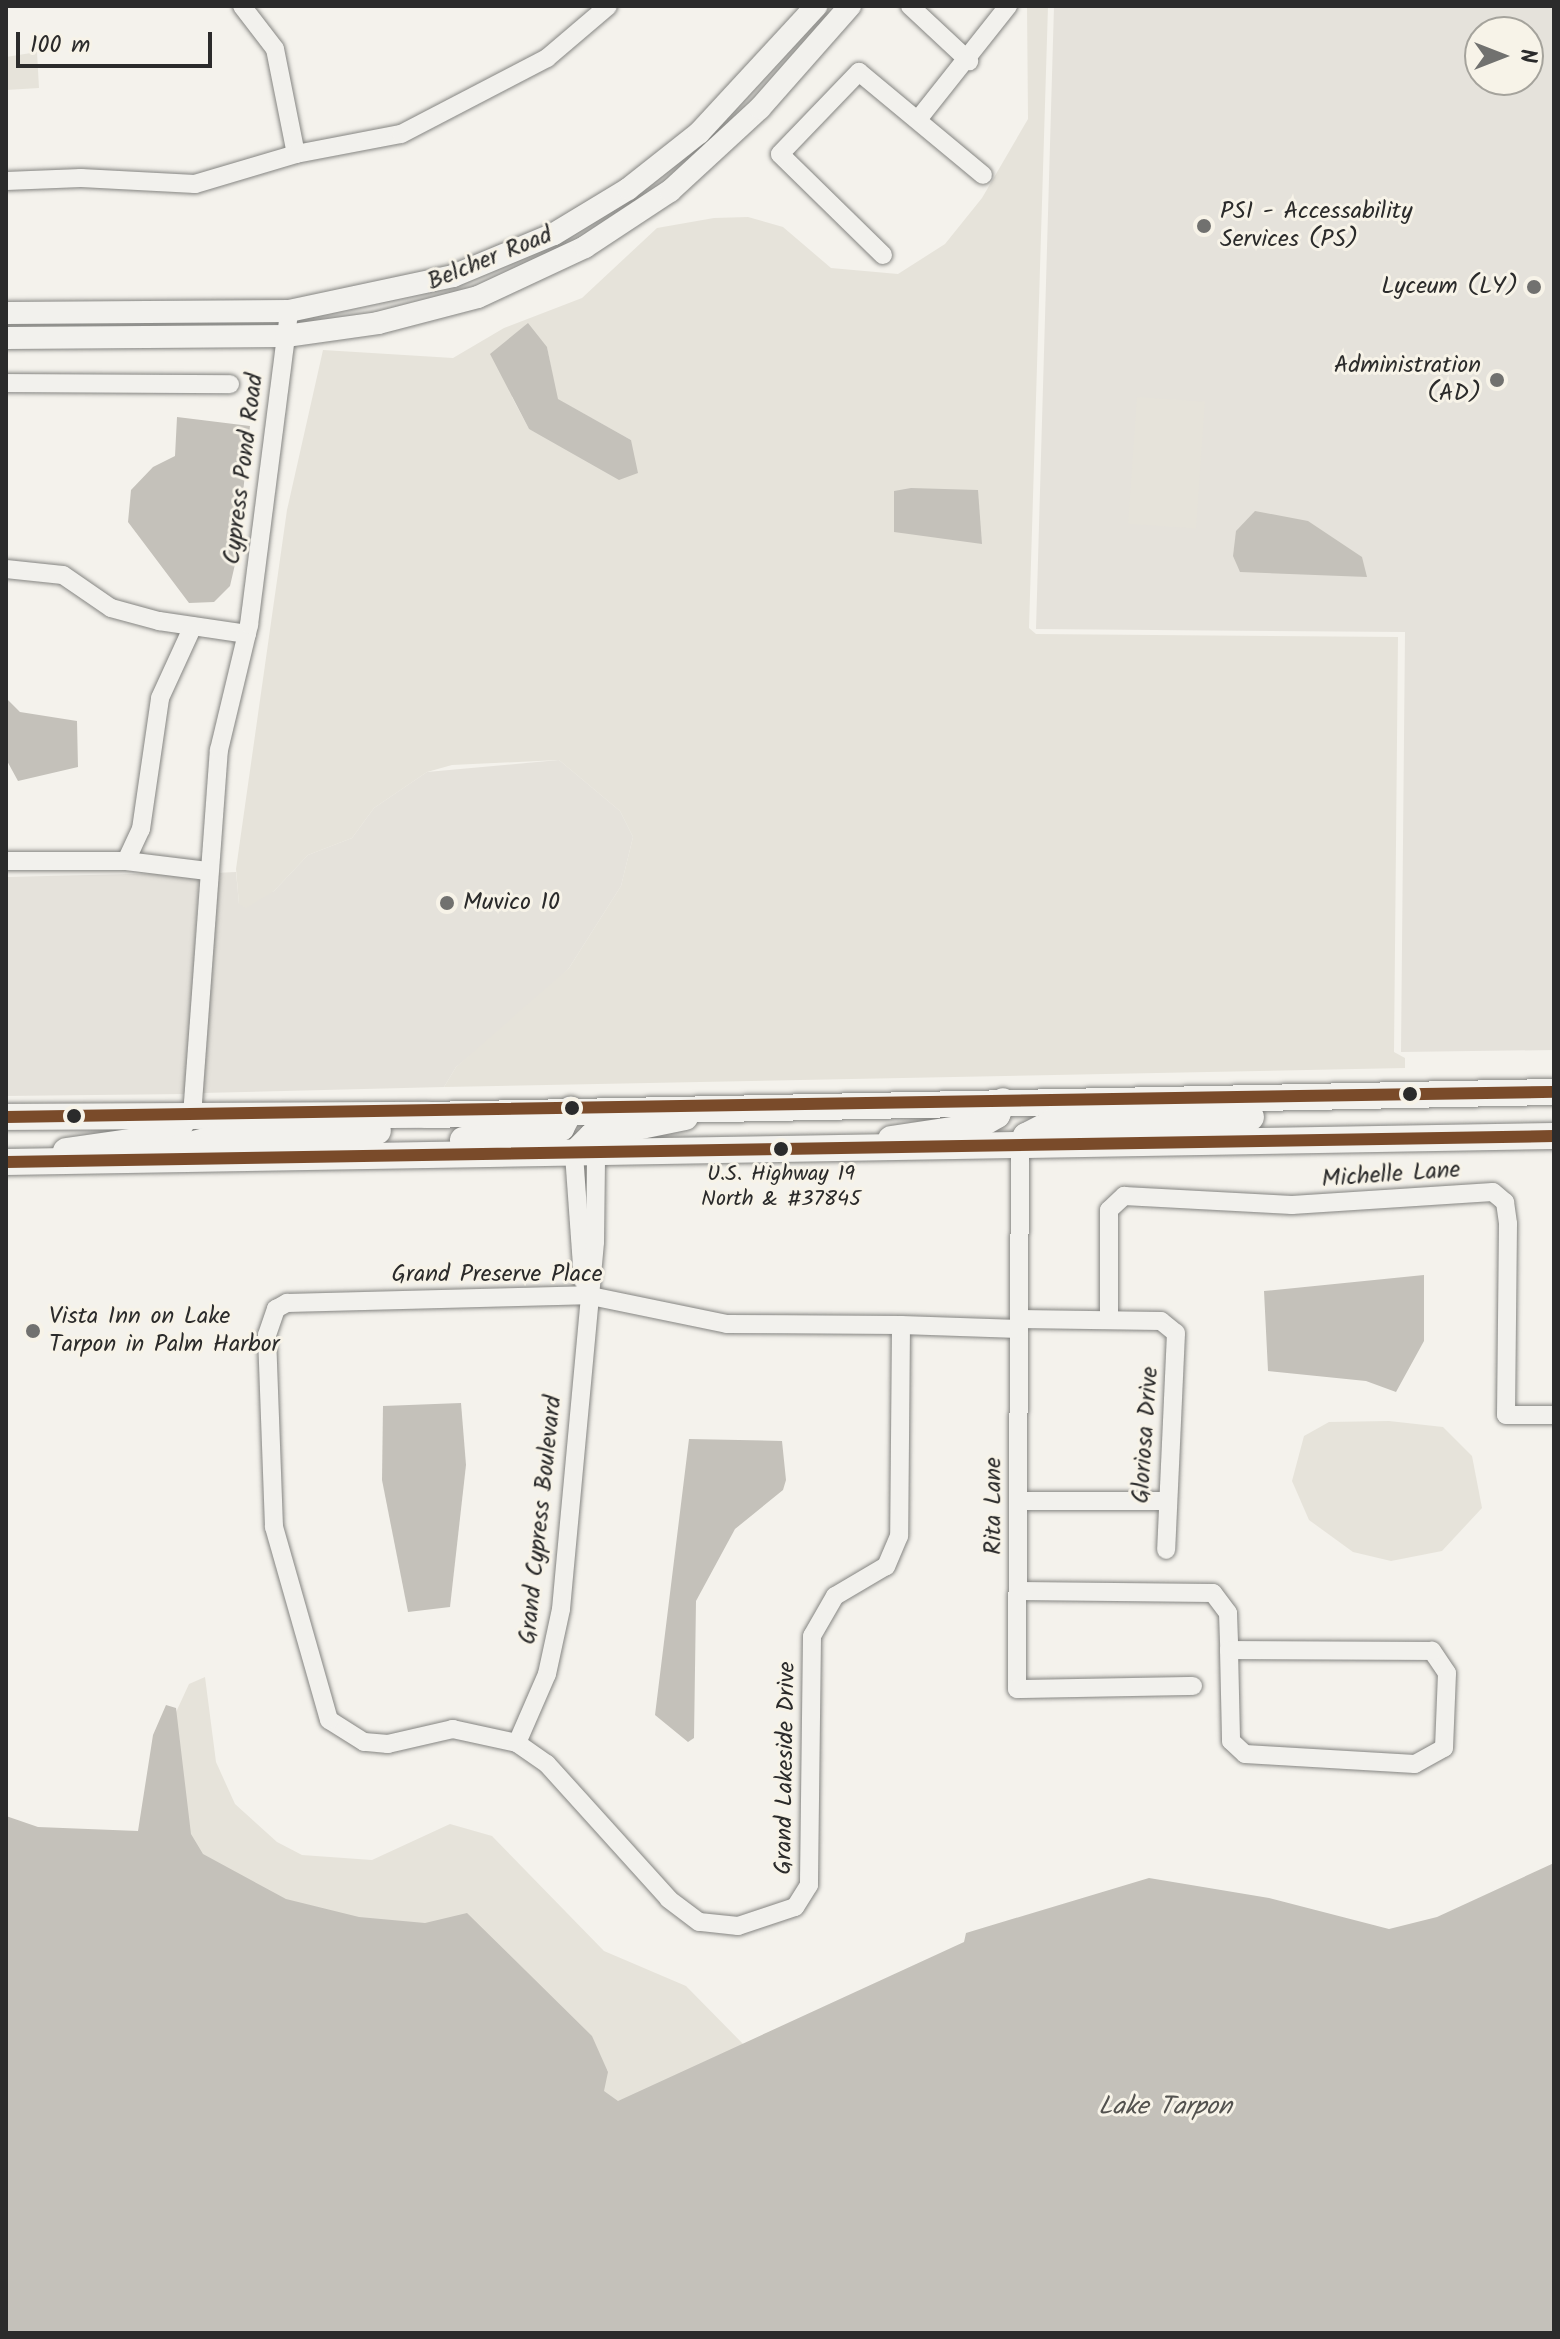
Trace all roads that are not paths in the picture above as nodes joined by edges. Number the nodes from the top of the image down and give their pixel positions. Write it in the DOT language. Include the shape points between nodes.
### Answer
graph roads {
  1 [pos="608,6"];
  2 [pos="816,6"];
  3 [pos="850,6"];
  4 [pos="910,6"];
  5 [pos="1008,6"];
  6 [pos="250,8"];
  7 [pos="969,61"];
  8 [pos="920,117"];
  9 [pos="296,154"];
  10 [pos="983,175"];
  11 [pos="6,181"];
  12 [pos="883,255"];
  13 [pos="289,311"];
  14 [pos="6,313"];
  15 [pos="286,336"];
  16 [pos="6,338"];
  17 [pos="6,383"];
  18 [pos="230,384"];
  19 [pos="6,569"];
  20 [pos="193,626"];
  21 [pos="247,634"];
  22 [pos="6,861"];
  23 [pos="126,861"];
  24 [pos="207,871"];
  25 [pos="1554,1092"];
  26 [pos="1331,1098"];
  27 [pos="1003,1101"];
  28 [pos="723,1106"];
  29 [pos="571,1109"];
  30 [pos="426,1115"];
  31 [pos="192,1116"];
  32 [pos="6,1117"];
  33 [pos="1554,1136"];
  34 [pos="1020,1147"];
  35 [pos="845,1150"];
  36 [pos="585,1154"];
  37 [pos="392,1158"];
  38 [pos="140,1160"];
  39 [pos="13,1162"];
  40 [pos="586,1295"];
  41 [pos="1109,1320"];
  42 [pos="269,1322"];
  43 [pos="1019,1324"];
  44 [pos="901,1325"];
  45 [pos="1170,1325"];
  46 [pos="1554,1415"];
  47 [pos="1018,1501"];
  48 [pos="1164,1501"];
  49 [pos="1166,1550"];
  50 [pos="1018,1591"];
  51 [pos="1229,1650"];
  52 [pos="1193,1686"];
  53 [pos="517,1743"];
  1 -- 9 [label="street" via="547,58 467,105 401,134"];
  2 -- 13 [label="main road, Belcher Road" via="699,133 628,189 554,234 453,276"];
  3 -- 15 [label="main road, Belcher Road" via="714,154 598,239 478,297 378,323"];
  4 -- 7 [label="street"];
  5 -- 7 [label="street"];
  6 -- 9 [label="street" via="275,49"];
  7 -- 8 [label="street"];
  8 -- 10 [label="street"];
  8 -- 12 [label="street" via="859,72 780,154"];
  9 -- 11 [label="street" via="195,184 81,178"];
  13 -- 14 [label="main road, Belcher Road"];
  13 -- 15 [label="street, Cypress Pond Road"];
  15 -- 16 [label="main road, Belcher Road"];
  15 -- 21 [label="street, Cypress Pond Road"];
  17 -- 18 [label="street"];
  19 -- 20 [label="street" via="63,575 111,608"];
  20 -- 21 [label="street"];
  20 -- 23 [label="street" via="160,698 141,829"];
  21 -- 24 [label="street, Cypress Pond Road" via="219,750"];
  22 -- 23 [label="street"];
  23 -- 24 [label="street"];
  24 -- 31 [label="street, Cypress Pond Road"];
  25 -- 26 [label="highway"];
  26 -- 27 [label="highway"];
  26 -- 34 [label="highway" via="1292,1116 1053,1122 1026,1136"];
  27 -- 28 [label="highway"];
  27 -- 35 [label="highway" via="997,1115 978,1126 938,1128"];
  28 -- 29 [label="highway"];
  28 -- 36 [label="highway" via="608,1131"];
  29 -- 30 [label="highway"];
  29 -- 37 [label="highway" via="561,1128 550,1132 422,1142"];
  30 -- 31 [label="highway"];
  30 -- 38 [label="highway" via="382,1131 191,1142"];
  31 -- 32 [label="highway"];
  31 -- 39 [label="highway" via="150,1139 111,1140"];
  33 -- 34 [label="highway"];
  34 -- 35 [label="highway"];
  34 -- 43 [label="street, Rita Lane"];
  35 -- 36 [label="highway"];
  36 -- 37 [label="highway"];
  36 -- 40 [label="street, Grand Cypress Boulevard" via="577,1241"];
  37 -- 38 [label="highway"];
  38 -- 39 [label="highway"];
  40 -- 42 [label="street, Grand Preserve Place" via="300,1300 276,1309"];
  40 -- 44 [label="street, Grand Preserve Place" via="727,1324"];
  40 -- 53 [label="street, Grand Cypress Boulevard" via="561,1609 547,1674"];
  41 -- 43 [label="street, Grand Preserve Place"];
  41 -- 45 [label="street, Grand Preserve Place"];
  41 -- 46 [label="street, Michelle Lane" via="1113,1201 1124,1196 1292,1205 1410,1193 1493,1192 1505,1202 1508,1224 1506,1415"];
  42 -- 53 [label="street, Grand Lakeside Drive" via="274,1527 329,1720 364,1742 388,1744 453,1729"];
  43 -- 44 [label="street, Grand Preserve Place"];
  43 -- 47 [label="street, Rita Lane"];
  44 -- 53 [label="street, Grand Lakeside Drive" via="899,1536 886,1566 835,1596 812,1636 809,1885 795,1907 726,1927 684,1914 547,1764"];
  45 -- 48 [label="street, Gloriosa Drive" via="1176,1333 1176,1403"];
  47 -- 48 [label="street"];
  47 -- 50 [label="street, Rita Lane"];
  48 -- 49 [label="street, Gloriosa Drive"];
  50 -- 51 [label="street" via="1213,1593 1228,1613"];
  50 -- 52 [label="street, Rita Lane" via="1017,1689"];
  51 -- 51 [label="street" via="1231,1741 1245,1754 1415,1764 1444,1748 1447,1673 1432,1651"];
}
